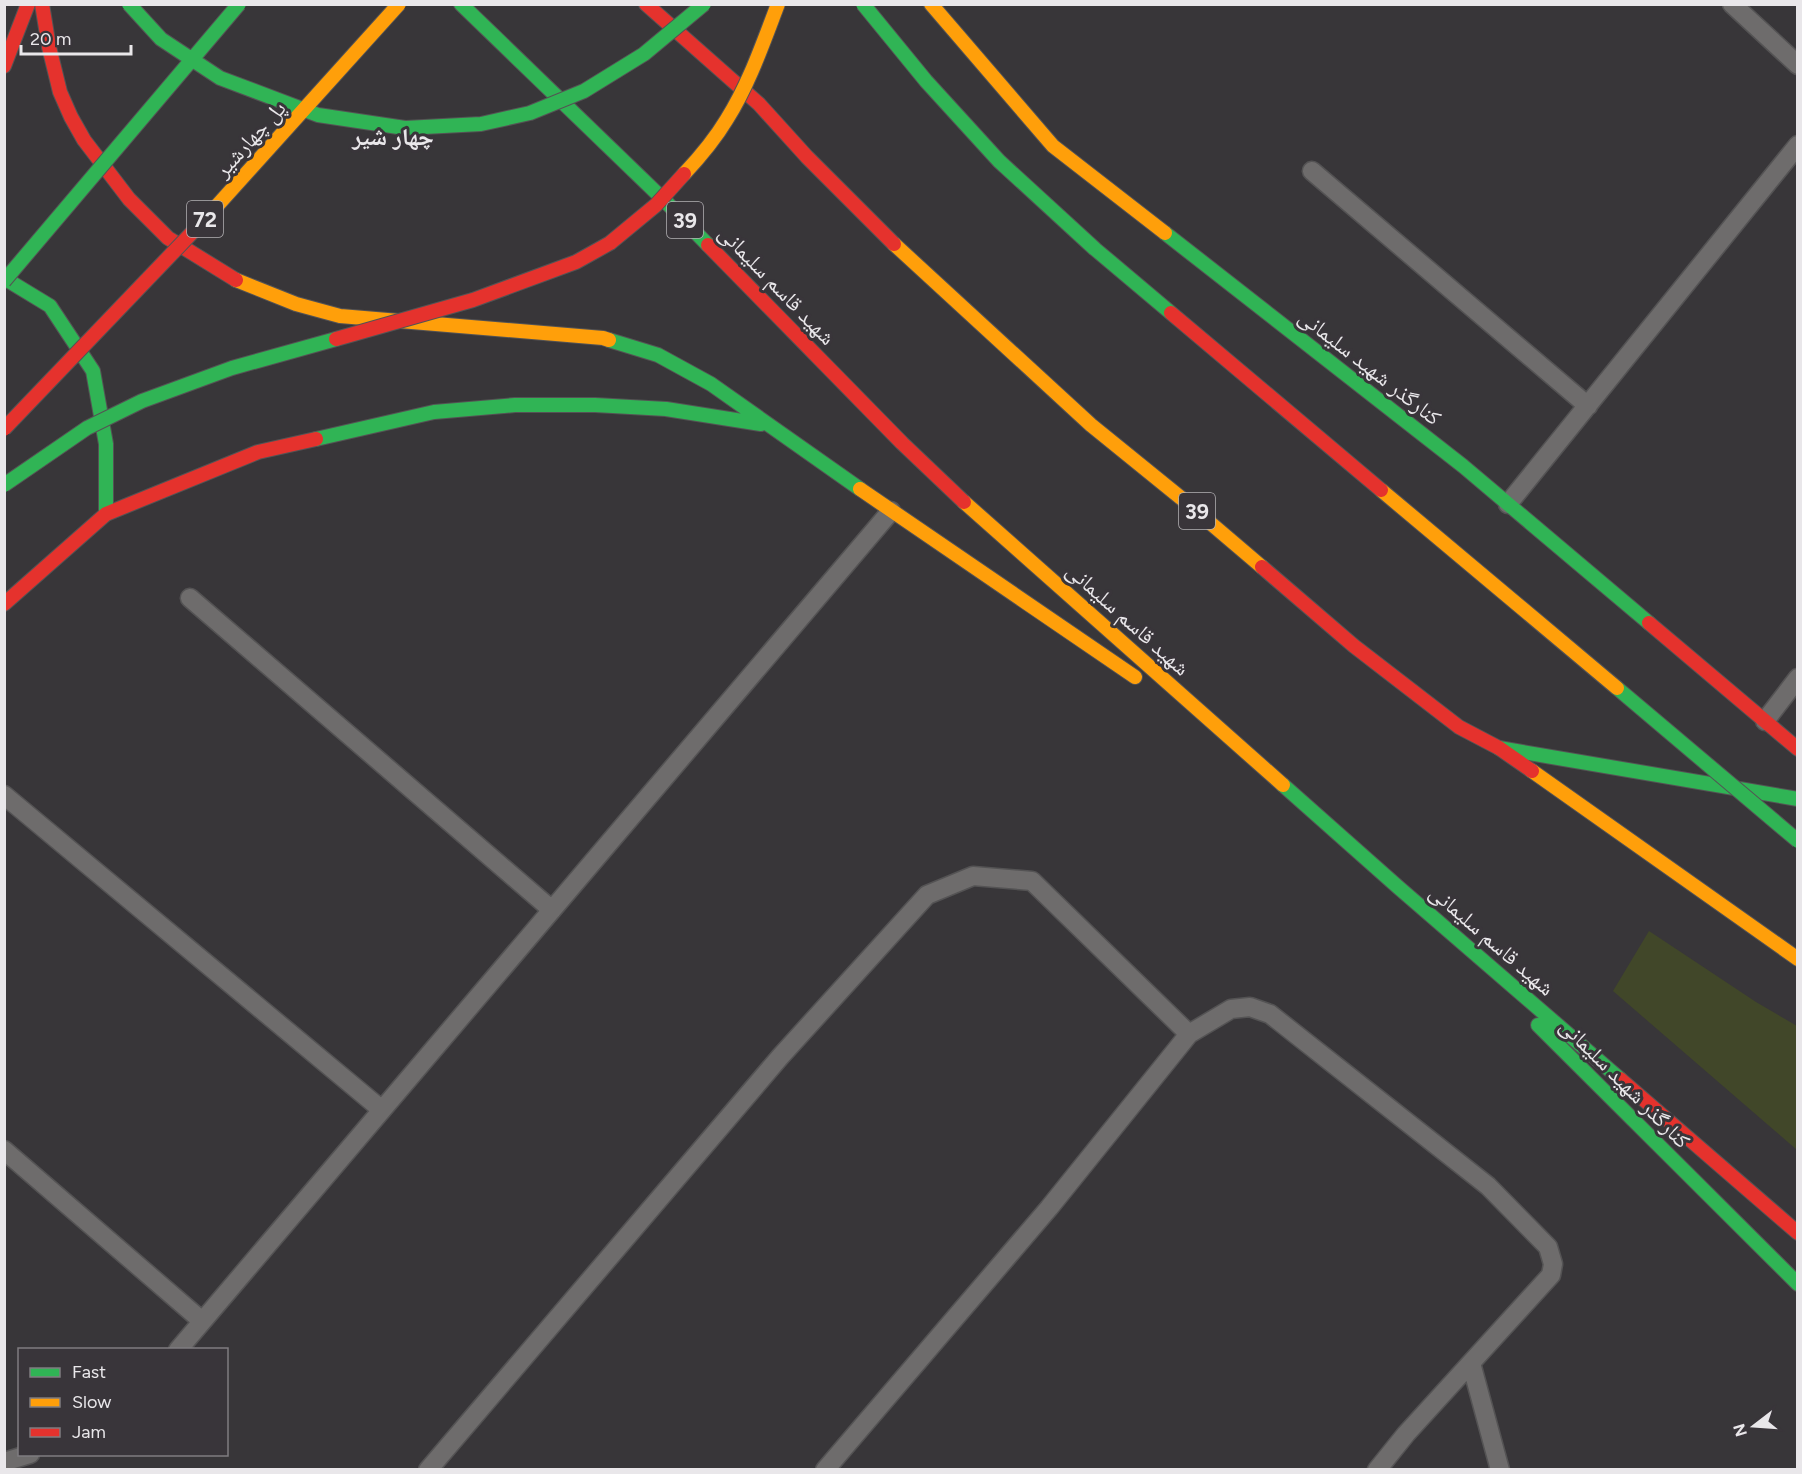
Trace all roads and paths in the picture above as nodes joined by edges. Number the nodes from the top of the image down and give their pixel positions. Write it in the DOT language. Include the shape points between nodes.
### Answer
graph roads {
  1 [pos="28,4"];
  2 [pos="42,4"];
  3 [pos="129,4"];
  4 [pos="239,4"];
  5 [pos="399,4"];
  6 [pos="461,4"];
  7 [pos="646,4"];
  8 [pos="704,4"];
  9 [pos="778,4"];
  10 [pos="863,4"];
  11 [pos="931,4"];
  12 [pos="1732,4"];
  13 [pos="1797,65"];
  14 [pos="4,66"];
  15 [pos="1797,145"];
  16 [pos="1312,171"];
  17 [pos="4,279"];
  18 [pos="1588,406"];
  19 [pos="769,425"];
  20 [pos="4,429"];
  21 [pos="4,485"];
  22 [pos="1508,504"];
  23 [pos="891,511"];
  24 [pos="106,514"];
  25 [pos="190,598"];
  26 [pos="4,604"];
  27 [pos="1797,678"];
  28 [pos="1143,682"];
  29 [pos="1162,695"];
  30 [pos="1765,721"];
  31 [pos="1499,748"];
  32 [pos="1797,749"];
  33 [pos="1249,755"];
  34 [pos="4,795"];
  35 [pos="1797,799"];
  36 [pos="1797,841"];
  37 [pos="1398,887"];
  38 [pos="552,910"];
  39 [pos="1797,959"];
  40 [pos="1189,1034"];
  41 [pos="382,1110"];
  42 [pos="4,1150"];
  43 [pos="1797,1233"];
  44 [pos="1797,1284"];
  45 [pos="202,1321"];
  46 [pos="180,1348"];
  47 [pos="1471,1363"];
  48 [pos="26,1456"];
  49 [pos="4,1462"];
  50 [pos="428,1470"];
  51 [pos="825,1470"];
  52 [pos="1377,1470"];
  53 [pos="1500,1470"];
  1 -- 14 [label="main road"];
  2 -- 19 [label="main road" via="60,92 84,140 129,199 168,238 234,279 296,304 340,316 603,338 658,355 711,384"];
  3 -- 8 [label="main road, bridge" via="160,39 220,78 318,115 405,128 481,124 541,109 584,91 644,54"];
  4 -- 17 [label="main road, bridge"];
  5 -- 20 [label="main road, پل چهارشیر / 72, bridge" via="222,201"];
  6 -- 33 [label="main road, شهید قاسم سلیمانی / 39" via="668,203 942,482"];
  7 -- 31 [label="main road, 39" via="759,104 911,261 1091,425 1354,646 1458,727"];
  9 -- 21 [label="main road, bridge" via="728,118 701,156 656,205 610,243 576,262 472,300 232,368 142,401 87,428"];
  10 -- 36 [label="main road, bridge" via="999,161 1095,249"];
  11 -- 22 [label="main road, کنارگذر شهید سلیمانی" via="1053,146"];
  12 -- 13 [label="lane"];
  15 -- 18 [label="lane"];
  16 -- 18 [label="lane"];
  17 -- 24 [label="main road" via="50,306 93,371 106,444"];
  18 -- 22 [label="lane"];
  19 -- 23 [label="main road"];
  19 -- 24 [label="main road" via="666,409 595,405 515,405 434,412 258,452"];
  22 -- 30 [label="main road, کنارگذر شهید سلیمانی"];
  23 -- 28 [label="main road"];
  23 -- 38 [label="lane"];
  24 -- 26 [label="main road"];
  25 -- 38 [label="lane"];
  27 -- 30 [label="lane"];
  29 -- 33 [label="main road"];
  30 -- 32 [label="main road, کنارگذر شهید سلیمانی"];
  31 -- 35 [label="main road"];
  31 -- 39 [label="main road, 39"];
  33 -- 37 [label="main road, شهید قاسم سلیمانی / 39"];
  34 -- 41 [label="lane"];
  37 -- 43 [label="main road, شهید قاسم سلیمانی / 39"];
  37 -- 44 [label="main road, کنارگذر شهید سلیمانی"];
  38 -- 41 [label="lane"];
  40 -- 47 [label="lane" via="1231,1009 1251,1007 1270,1014 1488,1186 1548,1247 1553,1264 1551,1275"];
  40 -- 50 [label="lane" via="1032,881 973,876 927,895 780,1057"];
  40 -- 51 [label="lane" via="1049,1208"];
  41 -- 45 [label="lane"];
  42 -- 45 [label="lane"];
  45 -- 46 [label="lane"];
  47 -- 52 [label="lane"];
  47 -- 53 [label="lane"];
  48 -- 49 [label="lane"];
}
